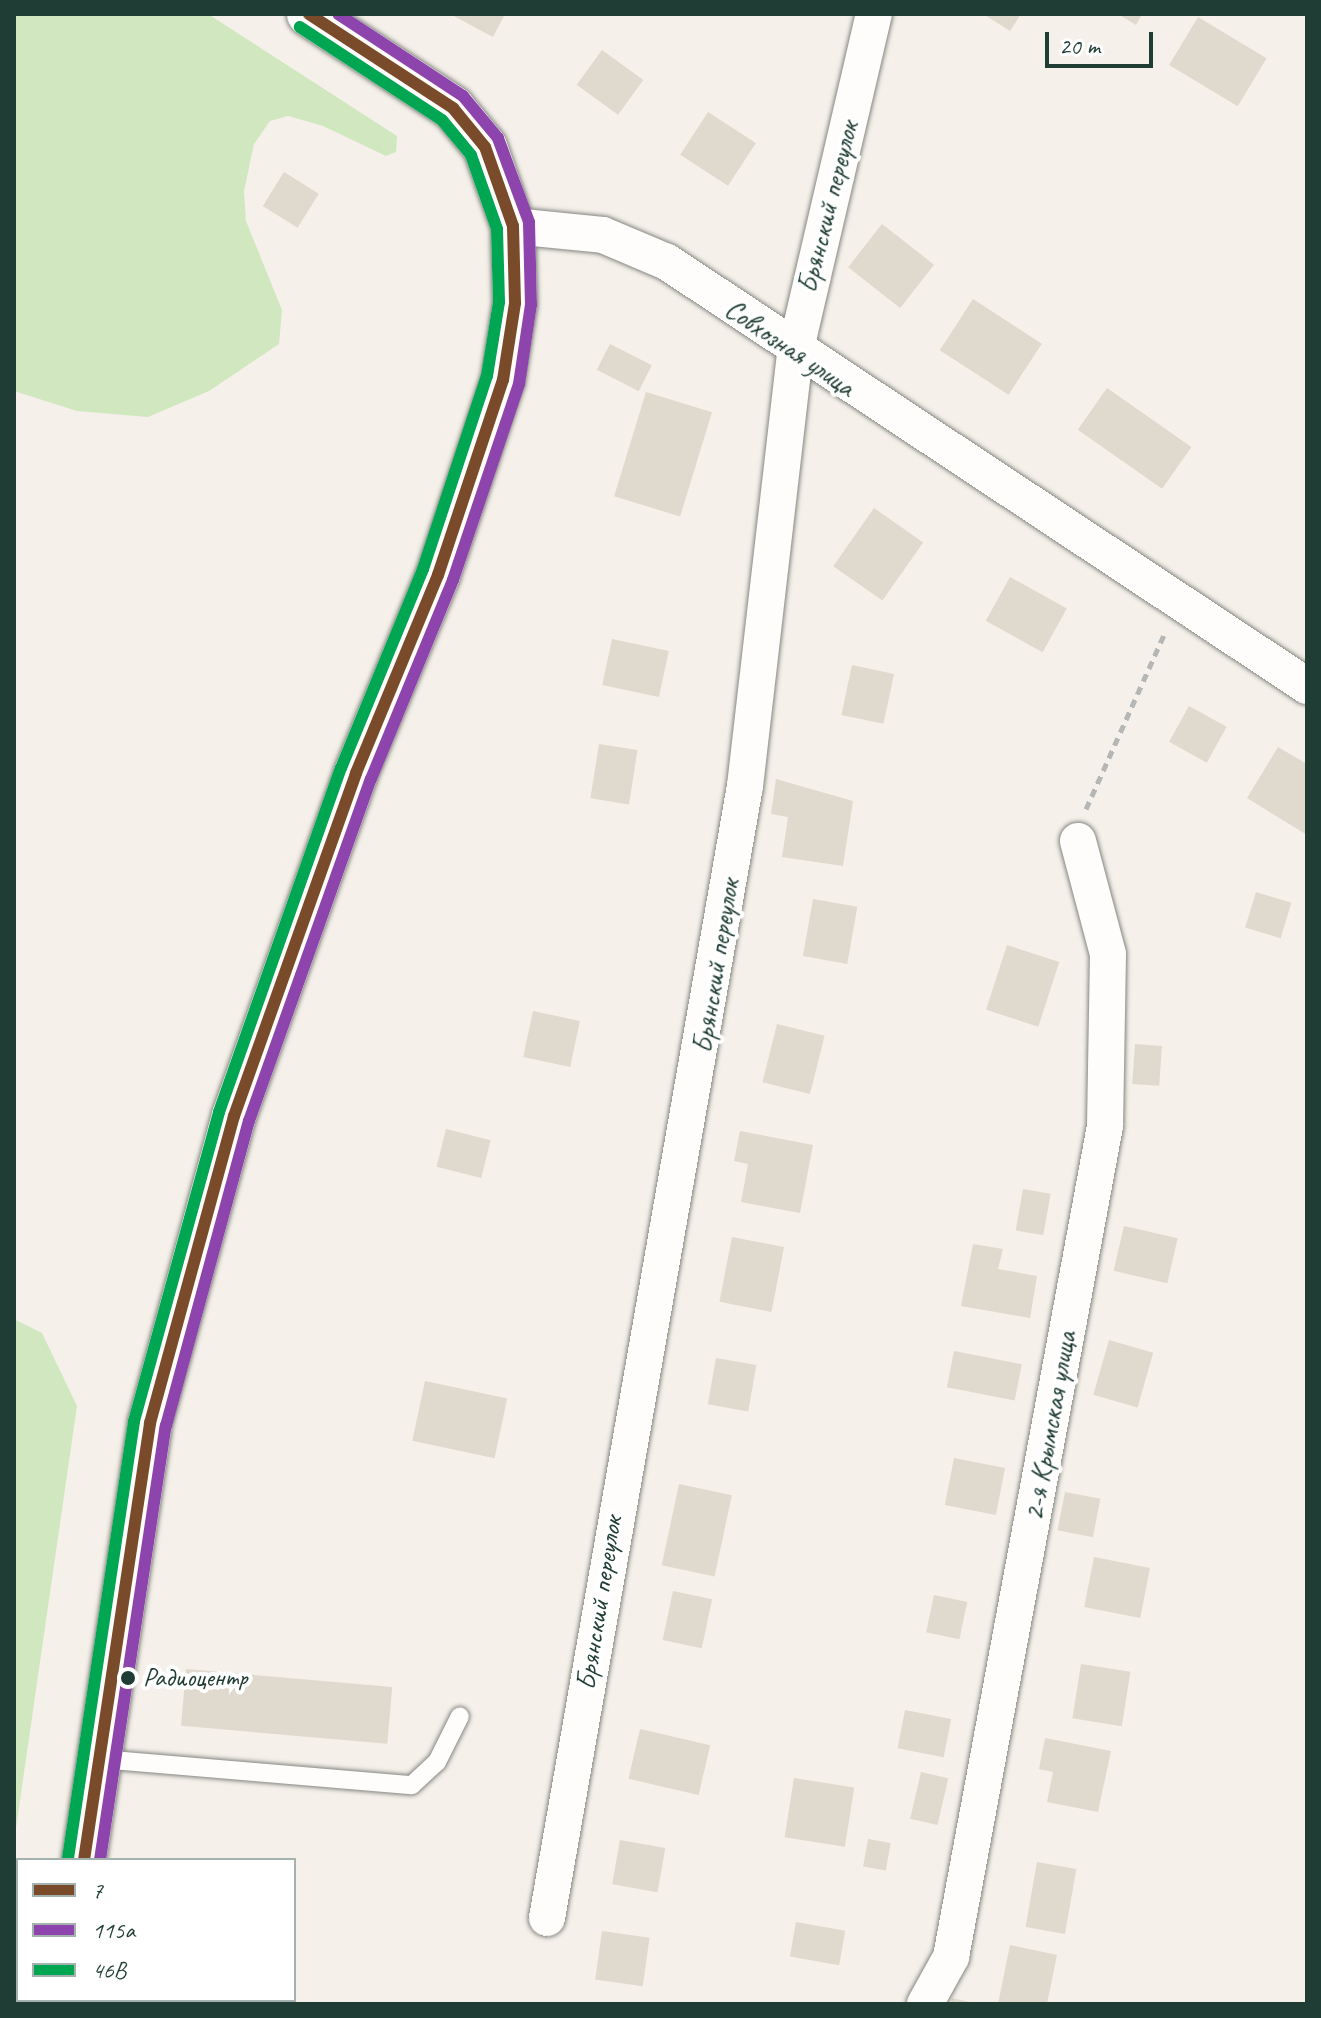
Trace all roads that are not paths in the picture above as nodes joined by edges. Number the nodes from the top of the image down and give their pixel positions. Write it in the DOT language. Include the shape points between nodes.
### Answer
graph roads {
  1 [pos="309,14"];
  2 [pos="874,14"];
  3 [pos="513,226"];
  4 [pos="795,353"];
  5 [pos="1307,686"];
  6 [pos="1078,841"];
  7 [pos="460,1716"];
  8 [pos="97,1758"];
  9 [pos="84,1858"];
  10 [pos="547,1918"];
  11 [pos="925,2004"];
  1 -- 3 [label="main road" via="453,108 485,147"];
  2 -- 4 [label="street, Брянский переулок"];
  3 -- 4 [label="street, Совхозная улица" via="603,235 667,262"];
  3 -- 8 [label="main road" via="515,303 503,380 438,575 329,847 213,1193 150,1423"];
  4 -- 5 [label="street, Совхозная улица"];
  4 -- 10 [label="street, Брянский переулок" via="743,801"];
  6 -- 11 [label="street, 2-я Крымская улица" via="1108,954 1105,1126 951,1957"];
  7 -- 8 [label="lane" via="437,1762 412,1785"];
  8 -- 9 [label="main road"];
}
